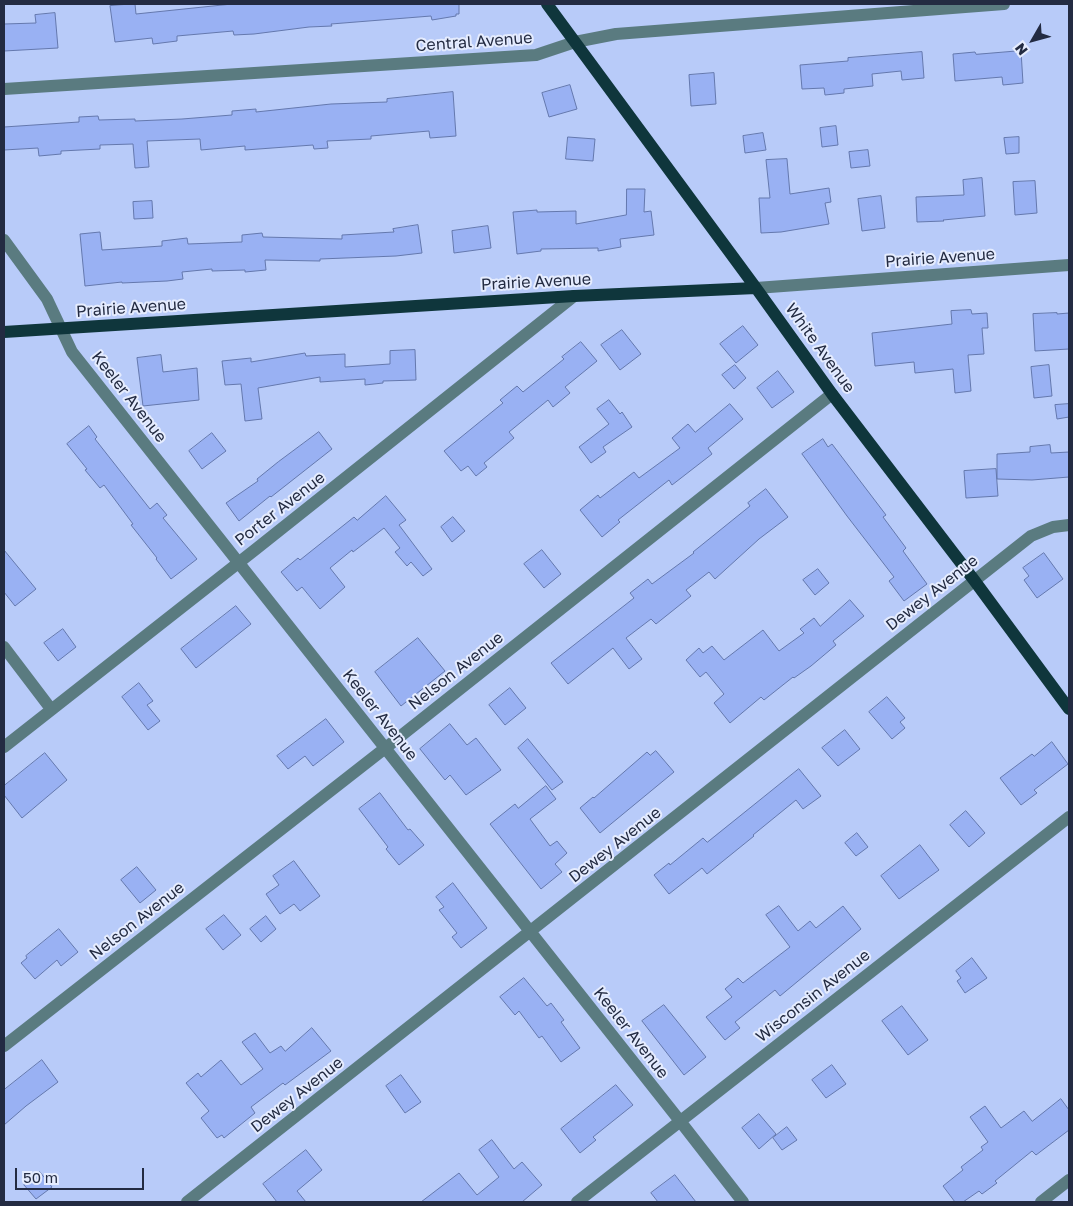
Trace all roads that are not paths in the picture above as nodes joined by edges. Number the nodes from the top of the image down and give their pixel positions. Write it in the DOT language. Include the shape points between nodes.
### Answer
graph roads {
  1 [pos="547,4"];
  2 [pos="1004,4"];
  3 [pos="575,42"];
  4 [pos="4,90"];
  5 [pos="4,240"];
  6 [pos="1069,265"];
  7 [pos="756,288"];
  8 [pos="574,296"];
  9 [pos="60,329"];
  10 [pos="4,332"];
  11 [pos="832,394"];
  12 [pos="1069,525"];
  13 [pos="239,562"];
  14 [pos="974,580"];
  15 [pos="4,647"];
  16 [pos="51,709"];
  17 [pos="1069,710"];
  18 [pos="4,746"];
  19 [pos="386,748"];
  20 [pos="1069,817"];
  21 [pos="531,932"];
  22 [pos="4,1046"];
  23 [pos="680,1121"];
  24 [pos="1069,1180"];
  25 [pos="187,1202"];
  26 [pos="577,1202"];
  27 [pos="743,1202"];
  28 [pos="1040,1202"];
  1 -- 3 [label="main road, White Avenue"];
  2 -- 3 [label="street, Central Avenue" via="616,34"];
  3 -- 4 [label="street, Central Avenue" via="536,55"];
  3 -- 7 [label="main road, White Avenue"];
  5 -- 9 [label="street, Keeler Avenue" via="47,299"];
  6 -- 7 [label="street, Prairie Avenue"];
  7 -- 8 [label="main road, Prairie Avenue"];
  7 -- 11 [label="main road, White Avenue"];
  8 -- 9 [label="main road, Prairie Avenue"];
  8 -- 13 [label="street, Porter Avenue"];
  9 -- 10 [label="main road, Prairie Avenue"];
  9 -- 13 [label="street, Keeler Avenue" via="72,352"];
  11 -- 14 [label="main road, White Avenue"];
  11 -- 19 [label="street, Nelson Avenue"];
  12 -- 14 [label="street, Dewey Avenue" via="1053,527 1031,536"];
  13 -- 16 [label="street, Porter Avenue"];
  13 -- 19 [label="street, Keeler Avenue"];
  14 -- 17 [label="main road, White Avenue"];
  14 -- 21 [label="street, Dewey Avenue"];
  15 -- 16 [label="street"];
  16 -- 18 [label="street, Porter Avenue"];
  19 -- 21 [label="street, Keeler Avenue"];
  19 -- 22 [label="street, Nelson Avenue"];
  20 -- 23 [label="street, Wisconsin Avenue"];
  21 -- 23 [label="street, Keeler Avenue"];
  21 -- 25 [label="street, Dewey Avenue"];
  23 -- 26 [label="street, Wisconsin Avenue"];
  23 -- 27 [label="street, Keeler Avenue"];
  24 -- 28 [label="street"];
}
